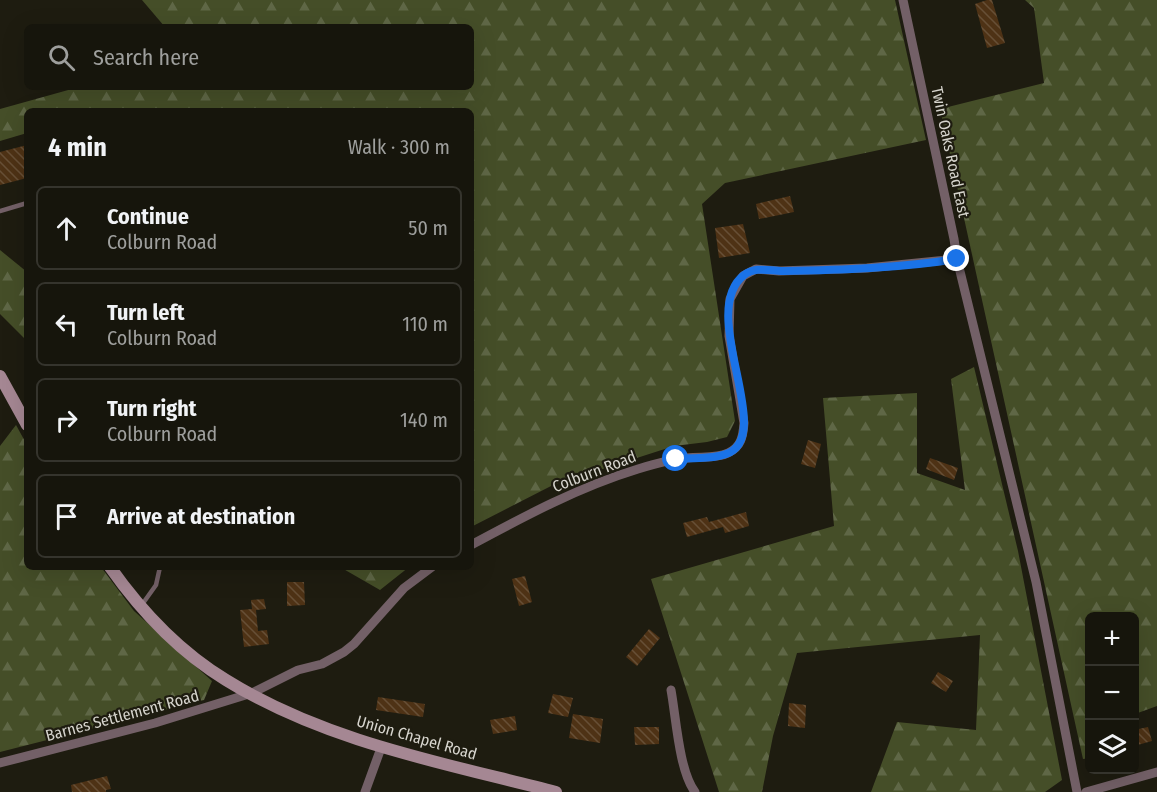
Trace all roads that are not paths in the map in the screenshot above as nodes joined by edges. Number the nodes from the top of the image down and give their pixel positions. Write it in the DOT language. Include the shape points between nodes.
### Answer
graph roads {
  1 [pos="903,0"];
  2 [pos="24,204"];
  3 [pos="0,211"];
  4 [pos="957,259"];
  5 [pos="0,376"];
  6 [pos="24,420"];
  7 [pos="474,543"];
  8 [pos="112,570"];
  9 [pos="159,570"];
  10 [pos="428,570"];
  11 [pos="141,606"];
  12 [pos="671,690"];
  13 [pos="252,693"];
  14 [pos="381,748"];
  15 [pos="0,763"];
  16 [pos="1157,772"];
  17 [pos="365,792"];
  18 [pos="556,792"];
  19 [pos="695,792"];
  20 [pos="1077,792"];
  21 [pos="1086,792"];
  1 -- 4 [label="street, Twin Oaks Road East"];
  2 -- 3 [label="lane"];
  4 -- 7 [label="street, Colburn Road" via="867,268 756,269 743,276 730,299 729,336 744,417 743,436 737,448 726,454 676,459 603,481 534,511"];
  4 -- 20 [label="street, Twin Oaks Road East" via="1036,582"];
  5 -- 6 [label="street"];
  8 -- 11 [label="street, Union Chapel Road"];
  9 -- 11 [label="lane" via="156,585"];
  10 -- 13 [label="street" via="404,588 344,652"];
  11 -- 13 [label="street, Union Chapel Road" via="186,651"];
  12 -- 19 [label="street" via="686,776"];
  13 -- 14 [label="street, Union Chapel Road" via="310,722"];
  13 -- 15 [label="street, Barnes Settlement Road"];
  14 -- 17 [label="street"];
  14 -- 18 [label="street, Union Chapel Road"];
  16 -- 21 [label="street"];
}
